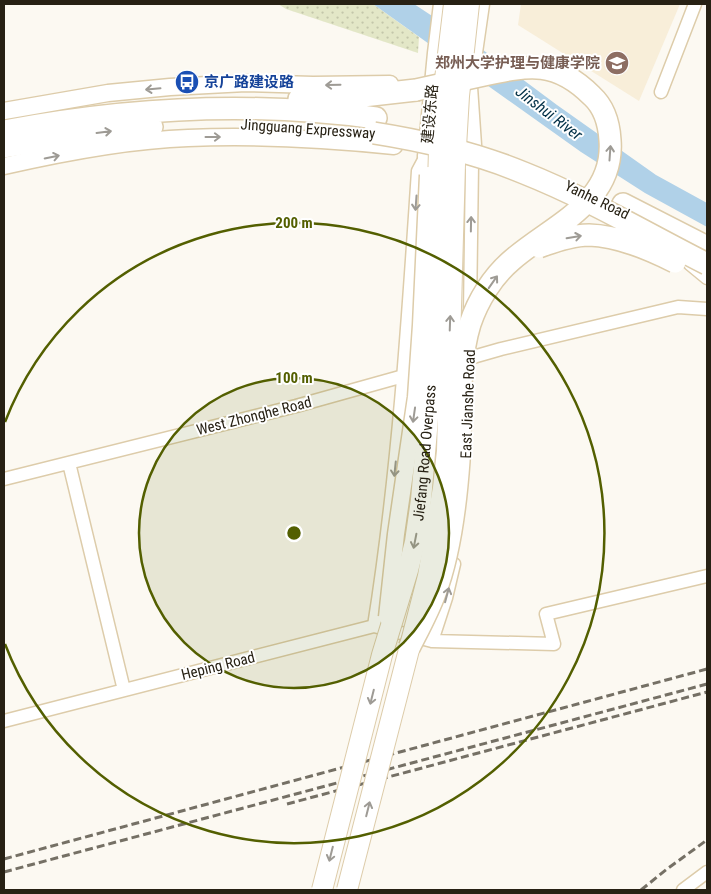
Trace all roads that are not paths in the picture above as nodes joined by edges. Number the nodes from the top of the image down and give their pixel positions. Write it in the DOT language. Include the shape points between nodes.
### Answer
graph roads {
  1 [pos="469,4"];
  2 [pos="481,4"];
  3 [pos="695,4"];
  4 [pos="446,7"];
  5 [pos="433,84"];
  6 [pos="470,84"];
  7 [pos="661,92"];
  8 [pos="4,111"];
  9 [pos="51,123"];
  10 [pos="4,131"];
  11 [pos="474,145"];
  12 [pos="4,148"];
  13 [pos="427,153"];
  14 [pos="472,163"];
  15 [pos="4,166"];
  16 [pos="707,247"];
  17 [pos="512,260"];
  18 [pos="707,264"];
  19 [pos="707,278"];
  20 [pos="707,309"];
  21 [pos="469,358"];
  22 [pos="404,376"];
  23 [pos="69,463"];
  24 [pos="4,479"];
  25 [pos="707,576"];
  26 [pos="374,626"];
  27 [pos="432,641"];
  28 [pos="409,648"];
  29 [pos="382,655"];
  30 [pos="124,690"];
  31 [pos="4,721"];
  32 [pos="707,872"];
  33 [pos="322,890"];
  34 [pos="347,890"];
  35 [pos="683,890"];
  28 -- 1 [label="main road, Jiefang Road Overpass, one-way, bridge" via="435,540 447,451 455,164"];
  2 -- 6 [label="street"];
  3 -- 7 [label="street"];
  4 -- 5 [label="street, 建设东路"];
  4 -- 29 [label="main road, Jiefang Road Overpass, one-way, bridge" via="433,360 421,500 408,570"];
  5 -- 6 [label="street"];
  5 -- 8 [label="street, one-way" via="246,83 170,87 108,93"];
  5 -- 13 [label="street, 建设东路"];
  6 -- 11 [label="street"];
  9 -- 10 [label="highway, Jingguang Expressway"];
  9 -- 16 [label="highway, Jingguang Expressway, bridge" via="152,112 240,109 345,114 407,124 463,137 528,159"];
  17 -- 9 [label="highway, one-way, bridge" via="575,214 601,186 608,166 609,124 603,111 578,82 553,70 519,67 416,90 354,97 113,106 83,110"];
  11 -- 14 [label="street"];
  11 -- 19 [label="street, Yanhe Road" via="564,183 637,220"];
  12 -- 18 [label="highway, Jingguang Expressway, one-way, bridge" via="130,128 210,124 315,126 404,138 459,151 523,172"];
  13 -- 14 [label="street"];
  15 -- 13 [label="street, one-way" via="99,148 187,138 370,143"];
  13 -- 22 [label="street, one-way" via="418,171"];
  13 -- 29 [label="street, 建设东路, one-way, bridge" via="416,397"];
  21 -- 14 [label="street, East Jianshe Road, one-way"];
  17 -- 19 [label="highway, one-way, bridge" via="557,240 589,235 624,241"];
  28 -- 17 [label="highway, one-way, bridge" via="435,594 450,532 468,330 483,295"];
  20 -- 21 [label="street, West Zhonghe Road" via="678,307"];
  21 -- 22 [label="street, West Zhonghe Road"];
  27 -- 21 [label="street, East Jianshe Road, one-way" via="446,598 458,537 468,436"];
  22 -- 23 [label="street, West Zhonghe Road"];
  22 -- 26 [label="street, one-way" via="389,529"];
  23 -- 24 [label="street, West Zhonghe Road"];
  23 -- 30 [label="street"];
  25 -- 27 [label="street, Heping Road" via="546,614 554,644"];
  26 -- 27 [label="street, Heping Road"];
  26 -- 30 [label="street, Heping Road"];
  34 -- 28 [label="main road, Jiefang Road Overpass, one-way, bridge"];
  29 -- 33 [label="main road, Jiefang Road Overpass, one-way, bridge"];
  30 -- 31 [label="street, Heping Road"];
  32 -- 35 [label="street"];
}
